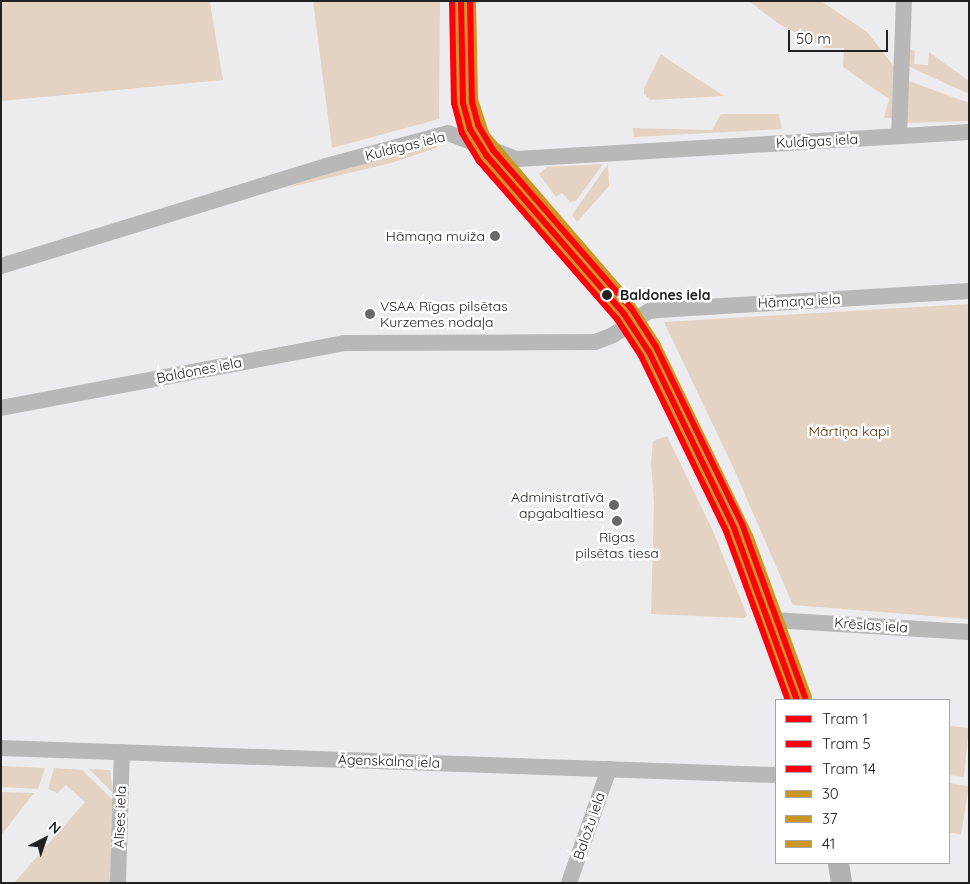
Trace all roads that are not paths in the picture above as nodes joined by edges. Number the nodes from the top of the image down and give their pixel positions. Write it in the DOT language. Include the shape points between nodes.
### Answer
graph roads {
  1 [pos="464,1"];
  2 [pos="904,1"];
  3 [pos="969,132"];
  4 [pos="900,136"];
  5 [pos="484,148"];
  6 [pos="1,266"];
  7 [pos="969,291"];
  8 [pos="633,322"];
  9 [pos="1,408"];
  10 [pos="773,620"];
  11 [pos="969,632"];
  12 [pos="800,699"];
  13 [pos="1,748"];
  14 [pos="122,752"];
  15 [pos="609,769"];
  16 [pos="775,775"];
  17 [pos="838,864"];
  18 [pos="118,883"];
  19 [pos="569,883"];
  20 [pos="841,883"];
  1 -- 5 [label="main road" via="468,116"];
  2 -- 4 [label="street"];
  3 -- 4 [label="street, Kuldīgas iela"];
  4 -- 5 [label="street, Kuldīgas iela" via="516,159"];
  5 -- 6 [label="street, Kuldīgas iela" via="456,134 441,134"];
  5 -- 8 [label="main road"];
  7 -- 8 [label="street, Hāmaņa iela" via="658,310 649,311"];
  8 -- 9 [label="street, Baldones iela" via="595,342 344,344"];
  8 -- 10 [label="main road" via="662,368 701,449 742,539"];
  10 -- 11 [label="street, Krēslas iela"];
  10 -- 12 [label="main road"];
  13 -- 14 [label="street, Āgenskalna iela"];
  14 -- 15 [label="street, Āgenskalna iela"];
  14 -- 18 [label="street, Alīses iela"];
  15 -- 16 [label="street, Āgenskalna iela"];
  15 -- 19 [label="street, Baložu iela"];
  17 -- 20 [label="main road"];
}
